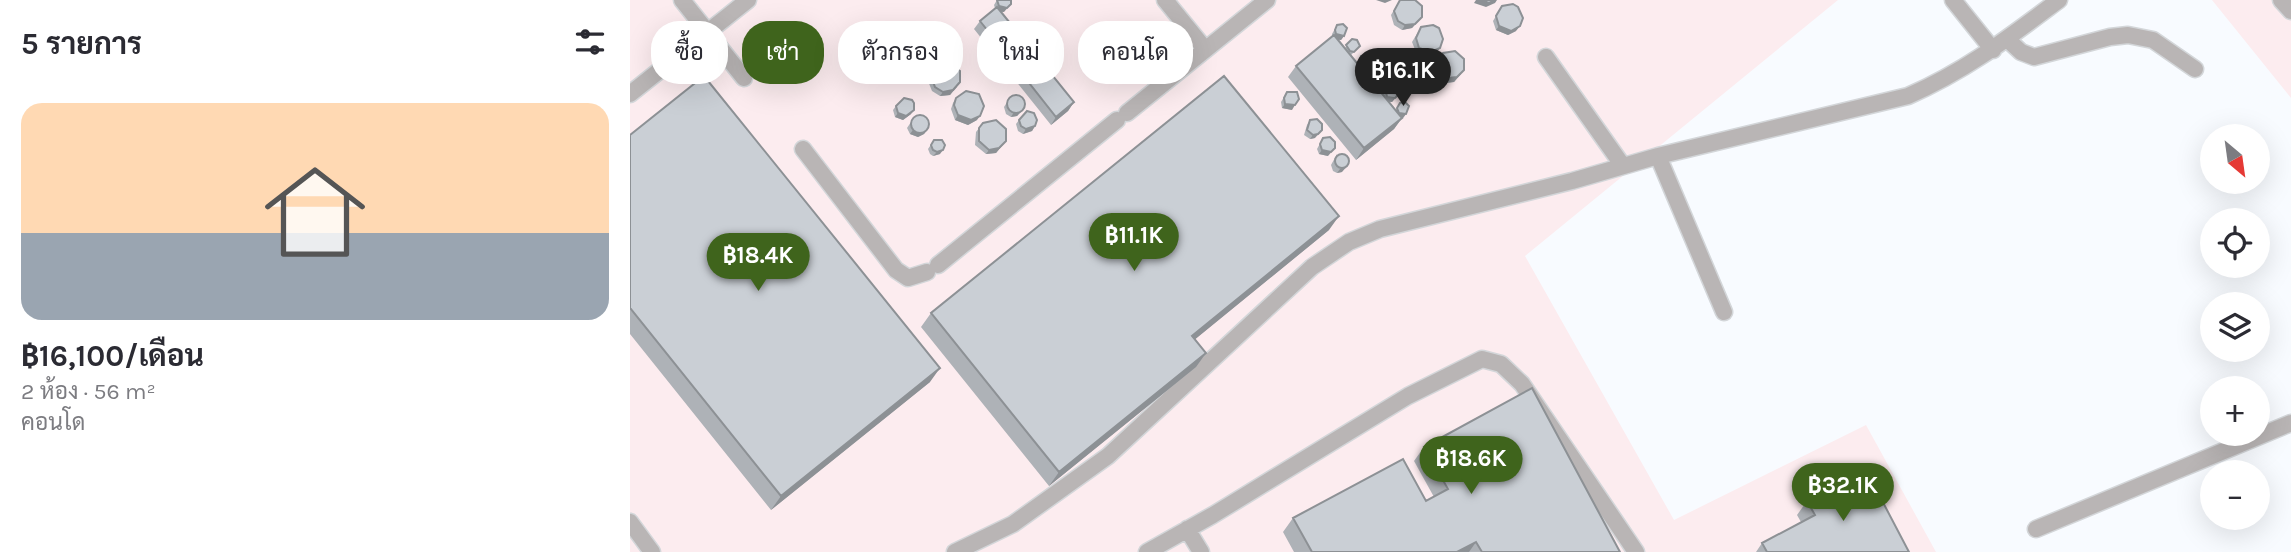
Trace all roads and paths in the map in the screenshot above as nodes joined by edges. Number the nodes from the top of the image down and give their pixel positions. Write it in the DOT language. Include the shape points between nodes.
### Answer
graph roads {
  1 [pos="682,0"];
  2 [pos="748,0"];
  3 [pos="1165,0"];
  4 [pos="1267,0"];
  5 [pos="1953,0"];
  6 [pos="2059,0"];
  7 [pos="2281,0"];
  8 [pos="2291,11"];
  9 [pos="699,21"];
  10 [pos="722,21"];
  11 [pos="2007,39"];
  12 [pos="1205,49"];
  13 [pos="1993,50"];
  14 [pos="728,58"];
  15 [pos="1546,58"];
  16 [pos="2195,69"];
  17 [pos="742,75"];
  18 [pos="651,77"];
  19 [pos="630,94"];
  20 [pos="803,149"];
  21 [pos="1658,156"];
  22 [pos="1623,166"];
  23 [pos="1724,312"];
  24 [pos="2291,423"];
  25 [pos="630,523"];
  26 [pos="1187,529"];
  27 [pos="2036,529"];
  28 [pos="652,552"];
  29 [pos="955,552"];
  30 [pos="1147,552"];
  31 [pos="1201,552"];
  32 [pos="1636,552"];
  1 -- 9 [label="lane"];
  2 -- 10 [label="lane"];
  3 -- 12 [label="lane"];
  4 -- 12 [label="lane"];
  5 -- 13 [label="lane"];
  6 -- 11 [label="lane"];
  7 -- 8 [label="lane"];
  11 -- 13 [label="lane"];
  11 -- 16 [label="lane" via="2034,57 2128,35 2153,40"];
  12 -- 20 [label="lane" via="932,269 908,278 896,270"];
  13 -- 21 [label="lane" via="1908,96"];
  14 -- 17 [label="lane"];
  15 -- 22 [label="lane"];
  18 -- 19 [label="lane"];
  21 -- 22 [label="lane"];
  21 -- 23 [label="lane"];
  22 -- 29 [label="lane" via="1380,229 1349,242 1312,267 1108,456 1013,524"];
  24 -- 27 [label="lane"];
  25 -- 28 [label="lane"];
  26 -- 30 [label="lane"];
  26 -- 31 [label="lane"];
  26 -- 32 [label="lane" via="1408,396 1482,359 1501,364 1522,384"];
}
